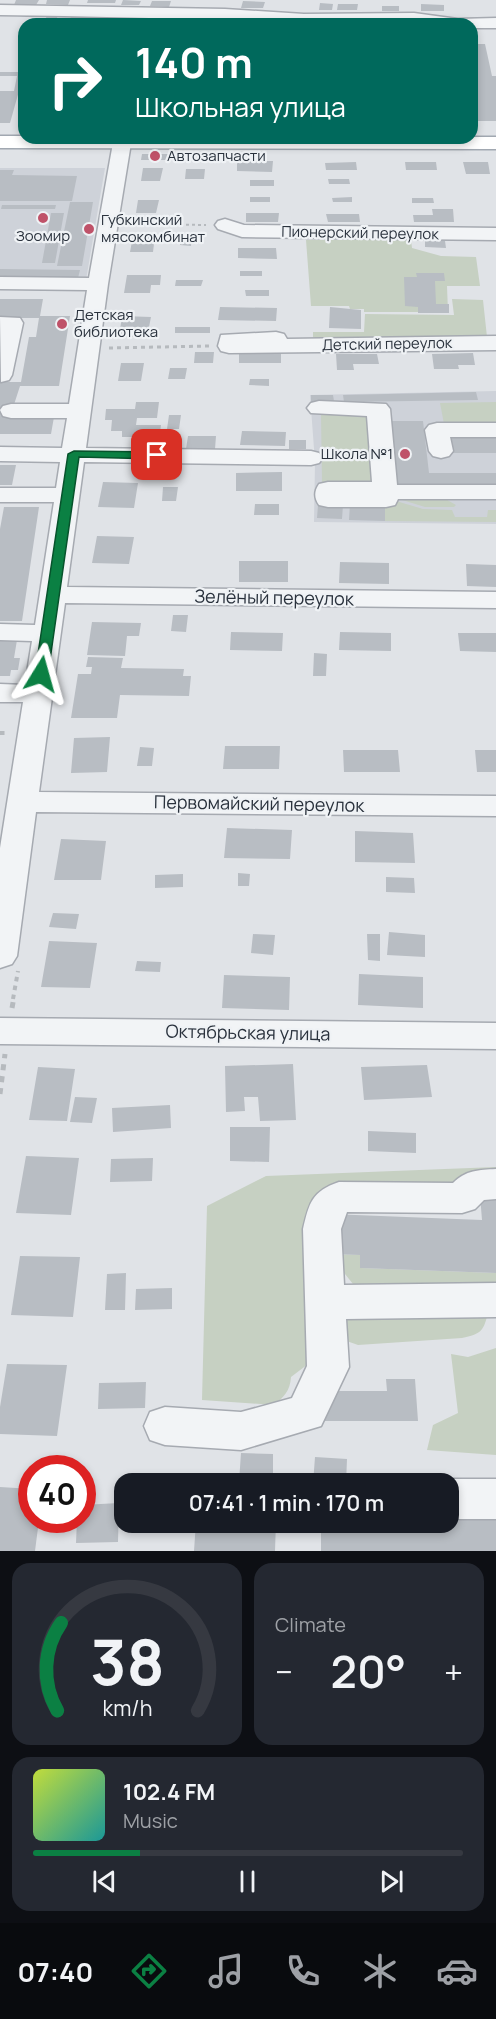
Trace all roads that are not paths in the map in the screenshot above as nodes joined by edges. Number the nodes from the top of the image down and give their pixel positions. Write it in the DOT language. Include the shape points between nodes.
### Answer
graph roads {
  1 [pos="0,9"];
  2 [pos="126,18"];
  3 [pos="478,24"];
  4 [pos="496,24"];
  5 [pos="0,142"];
  6 [pos="18,142"];
  7 [pos="478,143"];
  8 [pos="496,143"];
  9 [pos="109,144"];
  10 [pos="225,225"];
  11 [pos="496,234"];
  12 [pos="0,283"];
  13 [pos="99,284"];
  14 [pos="0,323"];
  15 [pos="496,343"];
  16 [pos="229,346"];
  17 [pos="1,375"];
  18 [pos="318,408"];
  19 [pos="11,411"];
  20 [pos="80,411"];
  21 [pos="496,430"];
  22 [pos="441,451"];
  23 [pos="0,454"];
  24 [pos="74,454"];
  25 [pos="311,458"];
  26 [pos="496,492"];
  27 [pos="0,495"];
  28 [pos="68,495"];
  29 [pos="53,595"];
  30 [pos="496,600"];
  31 [pos="0,632"];
  32 [pos="47,633"];
  33 [pos="0,693"];
  34 [pos="38,694"];
  35 [pos="23,802"];
  36 [pos="496,806"];
  37 [pos="9,835"];
  38 [pos="1,944"];
  39 [pos="0,1030"];
  40 [pos="496,1036"];
  41 [pos="496,1184"];
  42 [pos="496,1300"];
  43 [pos="326,1302"];
  44 [pos="165,1426"];
  45 [pos="459,1499"];
  46 [pos="496,1499"];
  1 -- 2 [label="street"];
  3 -- 4 [label="street"];
  5 -- 6 [label="main road"];
  7 -- 8 [label="main road"];
  9 -- 13 [label="street"];
  10 -- 11 [label="street, Пионерский переулок" via="242,231"];
  12 -- 13 [label="street"];
  13 -- 20 [label="street"];
  14 -- 17 [label="street" via="12,323"];
  15 -- 16 [label="street, Детский переулок" via="278,345 276,339 229,340"];
  18 -- 26 [label="street" via="378,409 385,489"];
  19 -- 20 [label="street"];
  20 -- 24 [label="street"];
  21 -- 22 [label="street" via="437,430"];
  23 -- 24 [label="street"];
  24 -- 25 [label="street"];
  24 -- 28 [label="street"];
  27 -- 28 [label="street"];
  28 -- 29 [label="street"];
  29 -- 30 [label="street, Зелёный переулок"];
  29 -- 32 [label="street"];
  31 -- 32 [label="street"];
  32 -- 34 [label="street"];
  33 -- 34 [label="street"];
  34 -- 35 [label="street"];
  35 -- 36 [label="street, Первомайский переулок"];
  35 -- 37 [label="street"];
  37 -- 38 [label="street"];
  39 -- 40 [label="street, Октябрьская улица"];
  41 -- 43 [label="street" via="475,1185 462,1198 339,1197 327,1207 322,1229"];
  42 -- 43 [label="street"];
  43 -- 44 [label="street" via="328,1368 306,1413 241,1431"];
  45 -- 46 [label="street"];
}
